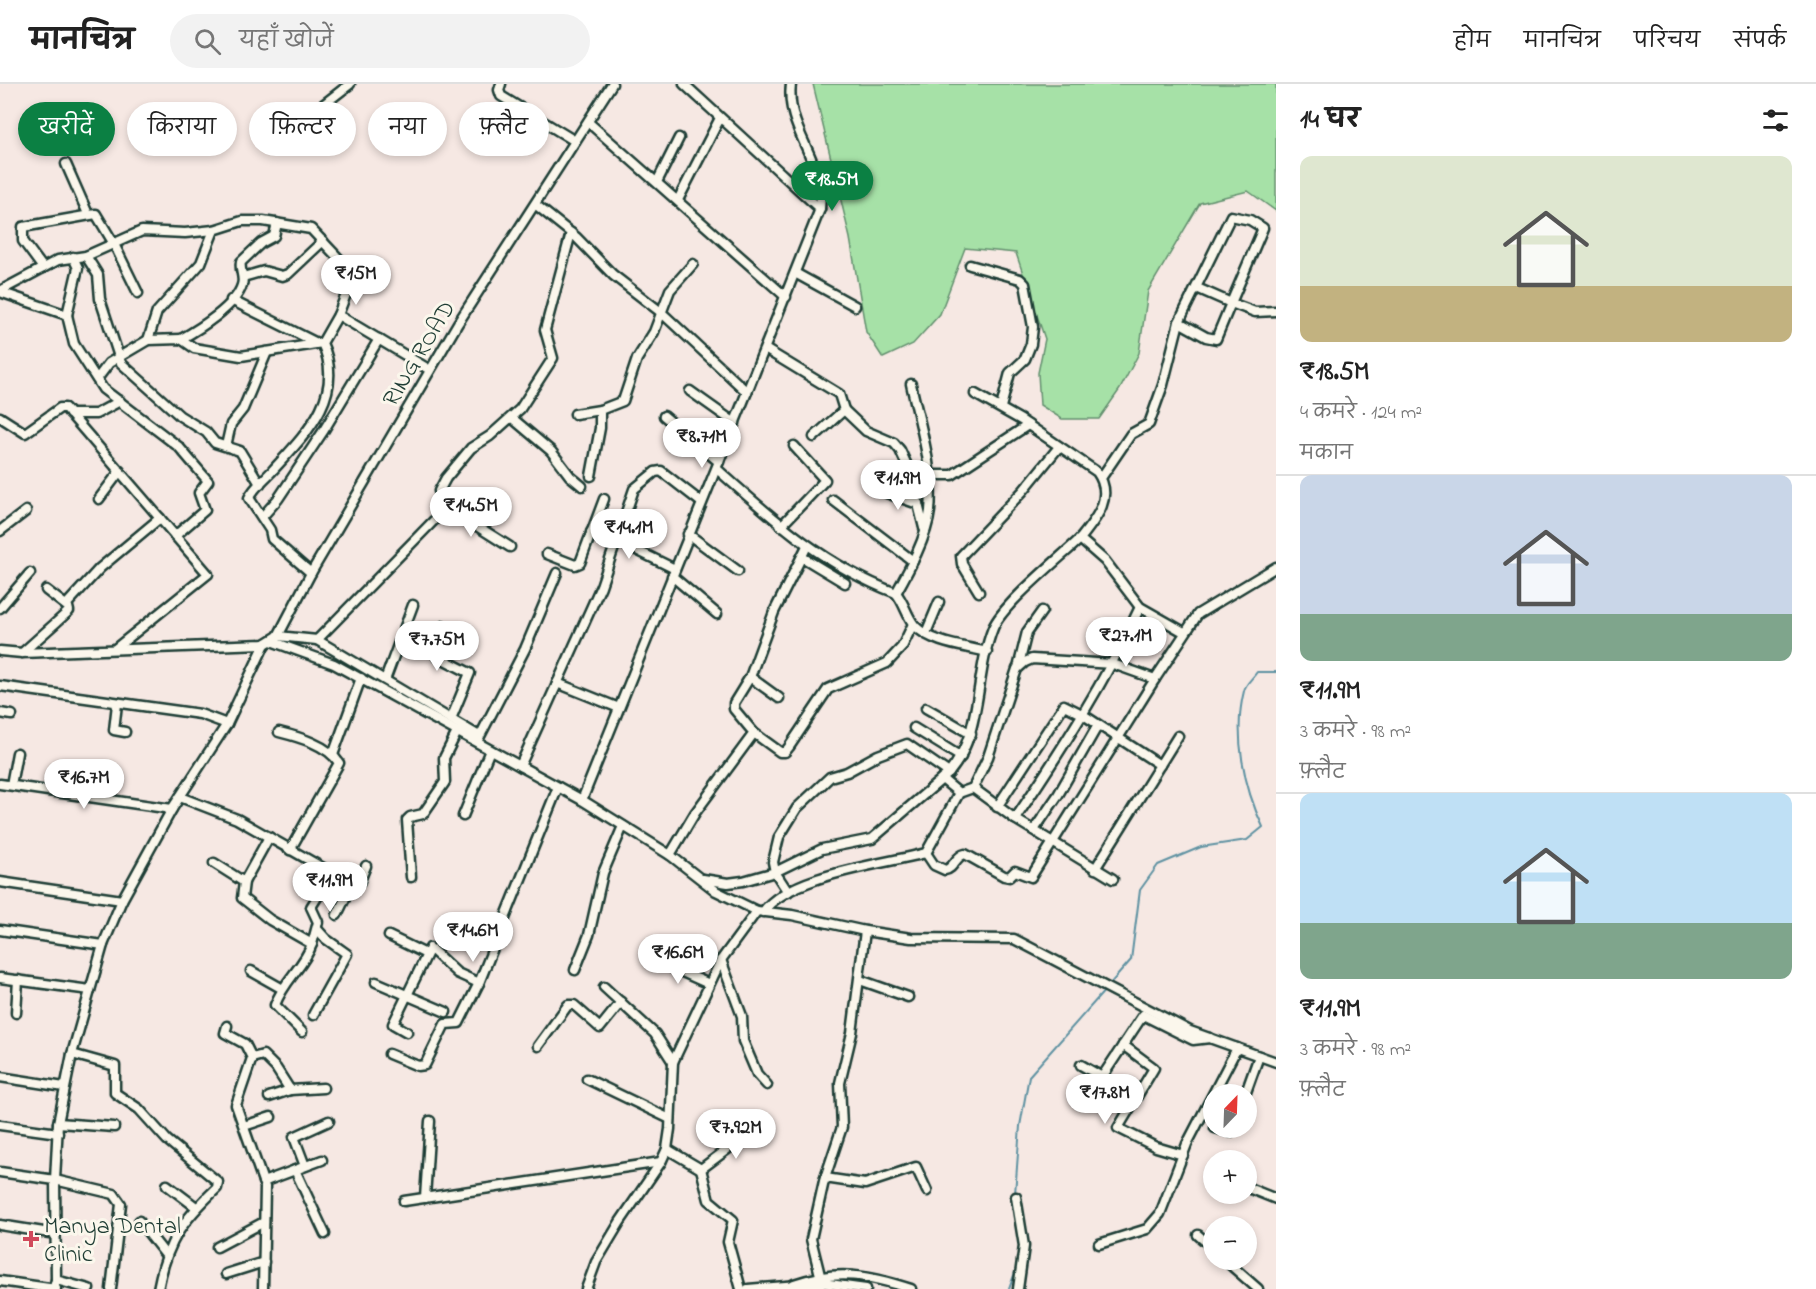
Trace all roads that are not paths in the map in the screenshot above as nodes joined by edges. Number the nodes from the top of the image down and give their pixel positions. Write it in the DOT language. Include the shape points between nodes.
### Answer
graph roads {
  1 [pos="350,84"];
  2 [pos="501,84"];
  3 [pos="612,84"];
  4 [pos="684,84"];
  5 [pos="791,84"];
  6 [pos="327,102"];
  7 [pos="720,118"];
  8 [pos="588,122"];
  9 [pos="679,138"];
  10 [pos="576,141"];
  11 [pos="66,164"];
  12 [pos="657,182"];
  13 [pos="678,200"];
  14 [pos="536,205"];
  15 [pos="820,209"];
  16 [pos="88,214"];
  17 [pos="277,223"];
  18 [pos="214,230"];
  19 [pos="571,233"];
  20 [pos="323,241"];
  21 [pos="114,244"];
  22 [pos="86,256"];
  23 [pos="73,257"];
  24 [pos="693,264"];
  25 [pos="970,265"];
  26 [pos="43,268"];
  27 [pos="795,273"];
  28 [pos="243,278"];
  29 [pos="1197,288"];
  30 [pos="0,291"];
  31 [pos="138,293"];
  32 [pos="786,297"];
  33 [pos="231,300"];
  34 [pos="1231,303"];
  35 [pos="855,306"];
  36 [pos="1276,311"];
  37 [pos="662,313"];
  38 [pos="67,315"];
  39 [pos="338,315"];
  40 [pos="1179,322"];
  41 [pos="181,339"];
  42 [pos="379,339"];
  43 [pos="148,340"];
  44 [pos="318,343"];
  45 [pos="765,349"];
  46 [pos="267,352"];
  47 [pos="119,358"];
  48 [pos="430,370"];
  49 [pos="97,379"];
  50 [pos="911,384"];
  51 [pos="690,391"];
  52 [pos="747,392"];
  53 [pos="975,394"];
  54 [pos="120,401"];
  55 [pos="1001,407"];
  56 [pos="600,410"];
  57 [pos="844,410"];
  58 [pos="70,414"];
  59 [pos="575,414"];
  60 [pos="664,416"];
  61 [pos="0,417"];
  62 [pos="512,418"];
  63 [pos="735,423"];
  64 [pos="1028,425"];
  65 [pos="814,437"];
  66 [pos="225,446"];
  67 [pos="794,446"];
  68 [pos="1058,447"];
  69 [pos="718,465"];
  70 [pos="120,471"];
  71 [pos="929,475"];
  72 [pos="591,476"];
  73 [pos="1101,478"];
  74 [pos="260,484"];
  75 [pos="582,486"];
  76 [pos="887,493"];
  77 [pos="99,499"];
  78 [pos="604,499"];
  79 [pos="833,500"];
  80 [pos="702,502"];
  81 [pos="918,504"];
  82 [pos="447,507"];
  83 [pos="26,511"];
  84 [pos="160,518"];
  85 [pos="261,518"];
  86 [pos="781,526"];
  87 [pos="924,528"];
  88 [pos="0,531"];
  89 [pos="591,532"];
  90 [pos="688,534"];
  91 [pos="175,536"];
  92 [pos="1080,539"];
  93 [pos="618,541"];
  94 [pos="510,546"];
  95 [pos="807,546"];
  96 [pos="547,554"];
  97 [pos="802,557"];
  98 [pos="913,561"];
  99 [pos="1276,567"];
  100 [pos="674,572"];
  101 [pos="738,572"];
  102 [pos="30,573"];
  103 [pos="311,573"];
  104 [pos="557,573"];
  105 [pos="845,583"];
  106 [pos="46,590"];
  107 [pos="980,592"];
  108 [pos="896,593"];
  109 [pos="939,602"];
  110 [pos="66,605"];
  111 [pos="413,605"];
  112 [pos="1140,607"];
  113 [pos="0,608"];
  114 [pos="1042,611"];
  115 [pos="717,614"];
  116 [pos="913,624"];
  117 [pos="444,626"];
  118 [pos="1184,632"];
  119 [pos="926,633"];
  120 [pos="271,640"];
  121 [pos="316,640"];
  122 [pos="116,648"];
  123 [pos="0,651"];
  124 [pos="987,652"];
  125 [pos="22,653"];
  126 [pos="1113,664"];
  127 [pos="1017,669"];
  128 [pos="750,677"];
  129 [pos="361,678"];
  130 [pos="1155,679"];
  131 [pos="386,680"];
  132 [pos="557,683"];
  133 [pos="0,686"];
  134 [pos="779,698"];
  135 [pos="117,704"];
  136 [pos="619,708"];
  137 [pos="926,708"];
  138 [pos="0,713"];
  139 [pos="1082,714"];
  140 [pos="12,715"];
  141 [pos="451,719"];
  142 [pos="227,724"];
  143 [pos="1098,725"];
  144 [pos="914,728"];
  145 [pos="125,732"];
  146 [pos="279,732"];
  147 [pos="457,732"];
  148 [pos="754,733"];
  149 [pos="971,734"];
  150 [pos="1178,736"];
  151 [pos="1120,739"];
  152 [pos="478,740"];
  153 [pos="490,750"];
  154 [pos="16,753"];
  155 [pos="333,755"];
  156 [pos="961,757"];
  157 [pos="1160,765"];
  158 [pos="520,766"];
  159 [pos="946,776"];
  160 [pos="0,784"];
  161 [pos="10,785"];
  162 [pos="558,788"];
  163 [pos="973,788"];
  164 [pos="960,793"];
  165 [pos="180,797"];
  166 [pos="582,800"];
  167 [pos="997,807"];
  168 [pos="172,809"];
  169 [pos="463,816"];
  170 [pos="1015,819"];
  171 [pos="623,826"];
  172 [pos="1034,830"];
  173 [pos="269,837"];
  174 [pos="1053,844"];
  175 [pos="290,850"];
  176 [pos="926,854"];
  177 [pos="670,855"];
  178 [pos="214,863"];
  179 [pos="366,866"];
  180 [pos="1095,869"];
  181 [pos="775,872"];
  182 [pos="331,875"];
  183 [pos="411,877"];
  184 [pos="700,879"];
  185 [pos="1113,879"];
  186 [pos="0,882"];
  187 [pos="244,882"];
  188 [pos="352,884"];
  189 [pos="788,892"];
  190 [pos="122,900"];
  191 [pos="760,911"];
  192 [pos="337,915"];
  193 [pos="318,929"];
  194 [pos="0,930"];
  195 [pos="865,932"];
  196 [pos="389,936"];
  197 [pos="312,944"];
  198 [pos="103,945"];
  199 [pos="426,954"];
  200 [pos="721,960"];
  201 [pos="658,961"];
  202 [pos="575,970"];
  203 [pos="251,971"];
  204 [pos="0,978"];
  205 [pos="18,980"];
  206 [pos="860,980"];
  207 [pos="376,982"];
  208 [pos="479,983"];
  209 [pos="709,984"];
  210 [pos="604,987"];
  211 [pos="281,988"];
  212 [pos="90,990"];
  213 [pos="407,995"];
  214 [pos="908,997"];
  215 [pos="621,1002"];
  216 [pos="446,1012"];
  217 [pos="16,1013"];
  218 [pos="313,1015"];
  219 [pos="227,1026"];
  220 [pos="302,1032"];
  221 [pos="407,1032"];
  222 [pos="1211,1038"];
  223 [pos="1123,1045"];
  224 [pos="538,1046"];
  225 [pos="1237,1048"];
  226 [pos="72,1053"];
  227 [pos="389,1054"];
  228 [pos="1259,1056"];
  229 [pos="252,1058"];
  230 [pos="673,1062"];
  231 [pos="1276,1062"];
  232 [pos="1081,1065"];
  233 [pos="0,1077"];
  234 [pos="587,1079"];
  235 [pos="1249,1084"];
  236 [pos="767,1085"];
  237 [pos="64,1087"];
  238 [pos="323,1088"];
  239 [pos="290,1090"];
  240 [pos="269,1097"];
  241 [pos="272,1117"];
  242 [pos="670,1119"];
  243 [pos="329,1121"];
  244 [pos="430,1121"];
  245 [pos="58,1123"];
  246 [pos="1198,1123"];
  247 [pos="0,1125"];
  248 [pos="1203,1125"];
  249 [pos="114,1126"];
  250 [pos="244,1126"];
  251 [pos="58,1133"];
  252 [pos="741,1139"];
  253 [pos="667,1149"];
  254 [pos="1183,1155"];
  255 [pos="322,1160"];
  256 [pos="661,1162"];
  257 [pos="305,1166"];
  258 [pos="701,1169"];
  259 [pos="295,1170"];
  260 [pos="0,1172"];
  261 [pos="825,1178"];
  262 [pos="55,1180"];
  263 [pos="263,1182"];
  264 [pos="167,1185"];
  265 [pos="927,1191"];
  266 [pos="1257,1191"];
  267 [pos="1016,1197"];
  268 [pos="425,1198"];
  269 [pos="1276,1199"];
  270 [pos="404,1201"];
  271 [pos="196,1207"];
  272 [pos="139,1221"];
  273 [pos="264,1222"];
  274 [pos="0,1225"];
  275 [pos="56,1234"];
  276 [pos="325,1234"];
  277 [pos="1198,1234"];
  278 [pos="1203,1239"];
  279 [pos="1100,1244"];
  280 [pos="217,1247"];
  281 [pos="165,1254"];
  282 [pos="264,1262"];
  283 [pos="1236,1270"];
  284 [pos="226,1274"];
  285 [pos="820,1275"];
  286 [pos="0,1281"];
  287 [pos="794,1284"];
  288 [pos="55,1285"];
  289 [pos="89,1289"];
  290 [pos="111,1289"];
  291 [pos="158,1289"];
  292 [pos="264,1289"];
  293 [pos="586,1289"];
  294 [pos="741,1289"];
  295 [pos="748,1289"];
  296 [pos="866,1289"];
  297 [pos="911,1289"];
  298 [pos="1018,1289"];
  299 [pos="1258,1289"];
  1 -- 6 [label="street"];
  2 -- 10 [label="street" via="501,96"];
  3 -- 8 [label="street, RING ROAD"];
  4 -- 7 [label="street"];
  5 -- 15 [label="street" via="794,117 821,184"];
  7 -- 13 [label="street"];
  7 -- 15 [label="street"];
  8 -- 10 [label="street, RING ROAD"];
  8 -- 12 [label="street"];
  9 -- 12 [label="street"];
  10 -- 14 [label="street, RING ROAD"];
  11 -- 16 [label="street"];
  12 -- 13 [label="street"];
  13 -- 32 [label="street"];
  14 -- 19 [label="street"];
  14 -- 48 [label="street, RING ROAD"];
  15 -- 27 [label="street"];
  16 -- 21 [label="street" via="98,215"];
  16 -- 26 [label="street" via="22,228 23,241"];
  17 -- 18 [label="street" via="249,220"];
  17 -- 20 [label="street" via="310,229"];
  17 -- 28 [label="street" via="274,236 241,262"];
  18 -- 21 [label="street" via="147,230"];
  18 -- 43 [label="street" via="201,263 157,312"];
  19 -- 37 [label="street" via="613,275"];
  19 -- 62 [label="street" via="545,330 553,358"];
  20 -- 28 [label="street" via="288,274 264,271"];
  20 -- 39 [label="street" via="344,263 349,278 349,290"];
  21 -- 22 [label="street"];
  21 -- 31 [label="street"];
  22 -- 23 [label="street"];
  22 -- 47 [label="street" via="98,275 100,299"];
  23 -- 26 [label="street"];
  23 -- 38 [label="street" via="78,268"];
  24 -- 37 [label="street" via="673,286"];
  25 -- 55 [label="street" via="1020,279 1025,284 1033,327 1031,344 1025,359 1010,373"];
  26 -- 30 [label="street"];
  27 -- 32 [label="street"];
  27 -- 35 [label="street"];
  28 -- 33 [label="street" via="241,289"];
  29 -- 34 [label="street"];
  29 -- 34 [label="street" via="1228,218 1234,216 1262,225"];
  29 -- 40 [label="street"];
  30 -- 38 [label="street"];
  32 -- 45 [label="street"];
  33 -- 41 [label="street" via="205,325"];
  33 -- 44 [label="street"];
  34 -- 36 [label="street" via="1255,312"];
  34 -- 40 [label="street" via="1214,339"];
  37 -- 52 [label="street"];
  37 -- 56 [label="street" via="637,359 623,401"];
  38 -- 49 [label="street" via="74,344"];
  39 -- 42 [label="street"];
  39 -- 44 [label="street"];
  40 -- 73 [label="street" via="1149,424 1131,435"];
  41 -- 43 [label="street"];
  41 -- 46 [label="street" via="194,348 236,356"];
  42 -- 48 [label="street"];
  42 -- 85 [label="street" via="324,430"];
  43 -- 47 [label="street"];
  44 -- 46 [label="street"];
  44 -- 74 [label="street" via="331,365 323,406"];
  45 -- 52 [label="street"];
  45 -- 57 [label="street" via="839,394"];
  46 -- 66 [label="street" via="243,409 231,424"];
  47 -- 49 [label="street" via="109,363"];
  47 -- 66 [label="street" via="180,416 206,432 215,443"];
  48 -- 103 [label="street, RING ROAD"];
  49 -- 54 [label="street" via="103,389"];
  50 -- 71 [label="street"];
  51 -- 63 [label="street"];
  52 -- 63 [label="street"];
  53 -- 55 [label="street"];
  54 -- 58 [label="street" via="96,414"];
  54 -- 91 [label="street" via="179,447 208,481 199,493 206,510"];
  55 -- 64 [label="street"];
  56 -- 59 [label="street"];
  56 -- 72 [label="street"];
  57 -- 65 [label="street"];
  57 -- 81 [label="street" via="866,431 894,443 900,450"];
  58 -- 61 [label="street" via="60,408 26,433"];
  58 -- 70 [label="street"];
  60 -- 69 [label="street"];
  62 -- 75 [label="street" via="552,451"];
  62 -- 82 [label="street" via="476,444 446,478 439,493"];
  63 -- 69 [label="street"];
  64 -- 68 [label="street"];
  64 -- 71 [label="street" via="952,475"];
  66 -- 74 [label="street" via="240,451"];
  67 -- 86 [label="street" via="825,480"];
  68 -- 73 [label="street"];
  68 -- 107 [label="street" via="962,556 962,564"];
  69 -- 80 [label="street"];
  69 -- 86 [label="street"];
  70 -- 77 [label="street"];
  70 -- 84 [label="street"];
  71 -- 87 [label="street" via="930,511"];
  73 -- 92 [label="street" via="1102,510"];
  74 -- 85 [label="street" via="249,498"];
  76 -- 81 [label="street"];
  78 -- 89 [label="street"];
  79 -- 98 [label="street"];
  80 -- 90 [label="street"];
  80 -- 93 [label="street" via="663,472 654,472 634,489"];
  81 -- 87 [label="street"];
  82 -- 94 [label="street"];
  82 -- 121 [label="street"];
  83 -- 88 [label="street"];
  84 -- 91 [label="street"];
  84 -- 110 [label="street" via="100,568"];
  85 -- 103 [label="street" via="272,539"];
  86 -- 95 [label="street"];
  87 -- 98 [label="street"];
  89 -- 93 [label="street"];
  89 -- 96 [label="street" via="578,565"];
  90 -- 100 [label="street"];
  90 -- 101 [label="street"];
  91 -- 122 [label="street" via="207,577"];
  92 -- 112 [label="street" via="1105,561"];
  92 -- 124 [label="street" via="998,620"];
  93 -- 100 [label="street"];
  93 -- 132 [label="street"];
  95 -- 97 [label="street"];
  95 -- 108 [label="street" via="854,575"];
  97 -- 105 [label="street"];
  97 -- 128 [label="street" via="774,612"];
  98 -- 108 [label="street"];
  99 -- 118 [label="street" via="1198,614"];
  100 -- 115 [label="street"];
  100 -- 136 [label="street"];
  102 -- 113 [label="street"];
  103 -- 120 [label="street, RING ROAD"];
  104 -- 152 [label="street" via="525,649"];
  106 -- 110 [label="street"];
  108 -- 116 [label="street"];
  109 -- 119 [label="street"];
  110 -- 125 [label="street" via="69,611"];
  111 -- 131 [label="street"];
  112 -- 118 [label="street"];
  112 -- 126 [label="street"];
  114 -- 127 [label="street" via="1027,632"];
  116 -- 119 [label="street"];
  116 -- 148 [label="street" via="902,647 887,663 828,689 786,751 780,752"];
  117 -- 141 [label="street" via="437,656 470,673"];
  118 -- 130 [label="street"];
  119 -- 124 [label="street" via="941,641"];
  120 -- 121 [label="street"];
  120 -- 122 [label="street"];
  120 -- 129 [label="street"];
  120 -- 142 [label="street, RING ROAD"];
  121 -- 131 [label="street"];
  122 -- 125 [label="street"];
  123 -- 125 [label="street"];
  124 -- 149 [label="street"];
  126 -- 127 [label="street" via="1032,660"];
  126 -- 130 [label="street"];
  126 -- 139 [label="street"];
  127 -- 163 [label="street" via="988,757"];
  128 -- 134 [label="street"];
  128 -- 148 [label="street" via="734,708"];
  129 -- 147 [label="street"];
  129 -- 155 [label="street"];
  130 -- 151 [label="street"];
  131 -- 141 [label="street"];
  132 -- 136 [label="street"];
  132 -- 158 [label="street"];
  133 -- 135 [label="street"];
  135 -- 142 [label="street" via="200,714"];
  135 -- 145 [label="street" via="114,730"];
  136 -- 166 [label="street"];
  137 -- 149 [label="street"];
  138 -- 140 [label="street"];
  139 -- 143 [label="street"];
  139 -- 167 [label="street" via="1066,704 1063,706"];
  139 -- 170 [label="street"];
  141 -- 152 [label="street"];
  142 -- 165 [label="street, RING ROAD"];
  143 -- 151 [label="street"];
  143 -- 172 [label="street"];
  144 -- 156 [label="street"];
  146 -- 155 [label="street" via="304,739"];
  147 -- 152 [label="street"];
  147 -- 183 [label="street" via="444,758 444,785 422,815 407,820"];
  148 -- 177 [label="street" via="695,813"];
  149 -- 156 [label="street"];
  150 -- 157 [label="street"];
  151 -- 157 [label="street"];
  151 -- 174 [label="street"];
  152 -- 153 [label="street"];
  153 -- 158 [label="street"];
  153 -- 169 [label="street"];
  154 -- 161 [label="street"];
  155 -- 175 [label="street" via="339,765"];
  156 -- 159 [label="street"];
  157 -- 180 [label="street"];
  158 -- 162 [label="street"];
  159 -- 164 [label="street"];
  159 -- 181 [label="street" via="872,839 822,849"];
  159 -- 181 [label="street" via="907,744 830,777 797,808 779,837 773,862"];
  160 -- 161 [label="street"];
  161 -- 168 [label="street"];
  162 -- 166 [label="street"];
  162 -- 208 [label="street"];
  163 -- 164 [label="street"];
  163 -- 167 [label="street"];
  164 -- 176 [label="street"];
  165 -- 168 [label="street, RING ROAD"];
  165 -- 173 [label="street" via="237,819"];
  166 -- 171 [label="street"];
  167 -- 170 [label="street"];
  168 -- 190 [label="street, RING ROAD"];
  170 -- 172 [label="street"];
  171 -- 177 [label="street"];
  171 -- 202 [label="street" via="603,873 589,935"];
  172 -- 174 [label="street"];
  173 -- 175 [label="street"];
  173 -- 187 [label="street"];
  174 -- 176 [label="street" via="1031,877 1015,871 1004,876 965,854 945,870 934,865"];
  174 -- 180 [label="street"];
  175 -- 182 [label="street"];
  176 -- 189 [label="street" via="837,871"];
  177 -- 184 [label="street"];
  178 -- 187 [label="street"];
  179 -- 188 [label="street" via="359,883"];
  180 -- 185 [label="street"];
  181 -- 184 [label="street" via="733,884"];
  181 -- 189 [label="street"];
  182 -- 188 [label="street"];
  182 -- 193 [label="street" via="311,907"];
  184 -- 191 [label="street" via="716,891"];
  186 -- 190 [label="street"];
  187 -- 197 [label="street" via="242,898 270,920"];
  188 -- 192 [label="street"];
  189 -- 191 [label="street" via="770,900"];
  190 -- 198 [label="street, RING ROAD"];
  191 -- 195 [label="street"];
  191 -- 200 [label="street"];
  193 -- 197 [label="street"];
  193 -- 218 [label="street" via="347,954"];
  194 -- 198 [label="street"];
  195 -- 206 [label="street"];
  195 -- 222 [label="street" via="912,938 1022,942 1190,1031"];
  196 -- 199 [label="street"];
  197 -- 211 [label="street"];
  198 -- 212 [label="street, RING ROAD"];
  199 -- 208 [label="street" via="433,949 457,973"];
  199 -- 213 [label="street"];
  200 -- 209 [label="street"];
  200 -- 236 [label="street" via="741,1016 743,1041 757,1074"];
  201 -- 209 [label="street"];
  203 -- 211 [label="street"];
  204 -- 205 [label="street"];
  205 -- 212 [label="street"];
  205 -- 217 [label="street"];
  206 -- 214 [label="street"];
  206 -- 261 [label="street" via="840,1083 842,1127"];
  207 -- 213 [label="street"];
  208 -- 227 [label="street" via="459,1023 445,1024 425,1065 418,1066"];
  209 -- 230 [label="street"];
  210 -- 215 [label="street"];
  211 -- 220 [label="street" via="275,1006"];
  212 -- 226 [label="street, RING ROAD"];
  213 -- 216 [label="street"];
  213 -- 221 [label="street" via="393,1024"];
  215 -- 224 [label="street" via="600,1028 574,1005 568,1005"];
  215 -- 230 [label="street" via="656,1034"];
  219 -- 229 [label="street" via="225,1033 245,1044"];
  222 -- 223 [label="street" via="1193,1041 1145,1015"];
  222 -- 225 [label="street"];
  223 -- 232 [label="street" via="1102,1077"];
  223 -- 254 [label="street" via="1155,1066 1119,1128 1156,1147"];
  225 -- 228 [label="street"];
  225 -- 246 [label="street"];
  226 -- 237 [label="street, RING ROAD"];
  226 -- 271 [label="street" via="115,1066 116,1093 139,1108 167,1140 217,1180 217,1188"];
  228 -- 231 [label="street"];
  228 -- 235 [label="street"];
  229 -- 239 [label="street" via="263,1055"];
  229 -- 250 [label="street" via="236,1102"];
  230 -- 242 [label="street"];
  233 -- 237 [label="street"];
  234 -- 242 [label="street"];
  237 -- 245 [label="street, RING ROAD"];
  238 -- 239 [label="street"];
  239 -- 240 [label="street"];
  241 -- 250 [label="street"];
  242 -- 253 [label="street"];
  243 -- 257 [label="street" via="293,1138"];
  244 -- 268 [label="street"];
  245 -- 249 [label="street"];
  245 -- 251 [label="street, RING ROAD"];
  246 -- 248 [label="street"];
  246 -- 254 [label="street"];
  247 -- 251 [label="street"];
  250 -- 263 [label="street"];
  251 -- 262 [label="street, RING ROAD"];
  252 -- 258 [label="street"];
  253 -- 256 [label="street"];
  253 -- 258 [label="street"];
  254 -- 279 [label="street" via="1156,1220 1147,1229"];
  255 -- 257 [label="street"];
  256 -- 268 [label="street"];
  256 -- 293 [label="street" via="596,1262"];
  257 -- 259 [label="street"];
  258 -- 294 [label="street" via="709,1200 733,1220 728,1242"];
  259 -- 263 [label="street"];
  259 -- 276 [label="street"];
  260 -- 262 [label="street"];
  261 -- 265 [label="street" via="865,1184 916,1167"];
  261 -- 285 [label="street" via="811,1244"];
  262 -- 275 [label="street, RING ROAD"];
  262 -- 290 [label="street" via="109,1191 121,1204"];
  263 -- 273 [label="street"];
  264 -- 271 [label="street"];
  266 -- 269 [label="street"];
  267 -- 298 [label="street" via="1024,1245"];
  268 -- 270 [label="street"];
  271 -- 281 [label="street"];
  272 -- 281 [label="street"];
  273 -- 280 [label="street"];
  273 -- 282 [label="street"];
  274 -- 275 [label="street"];
  275 -- 288 [label="street, RING ROAD"];
  277 -- 278 [label="street"];
  281 -- 291 [label="street"];
  282 -- 284 [label="street"];
  282 -- 292 [label="street"];
  283 -- 299 [label="street"];
  285 -- 287 [label="street"];
  285 -- 297 [label="street" via="867,1278"];
  286 -- 288 [label="street"];
  287 -- 295 [label="street"];
  287 -- 296 [label="street"];
  288 -- 289 [label="street"];
}
